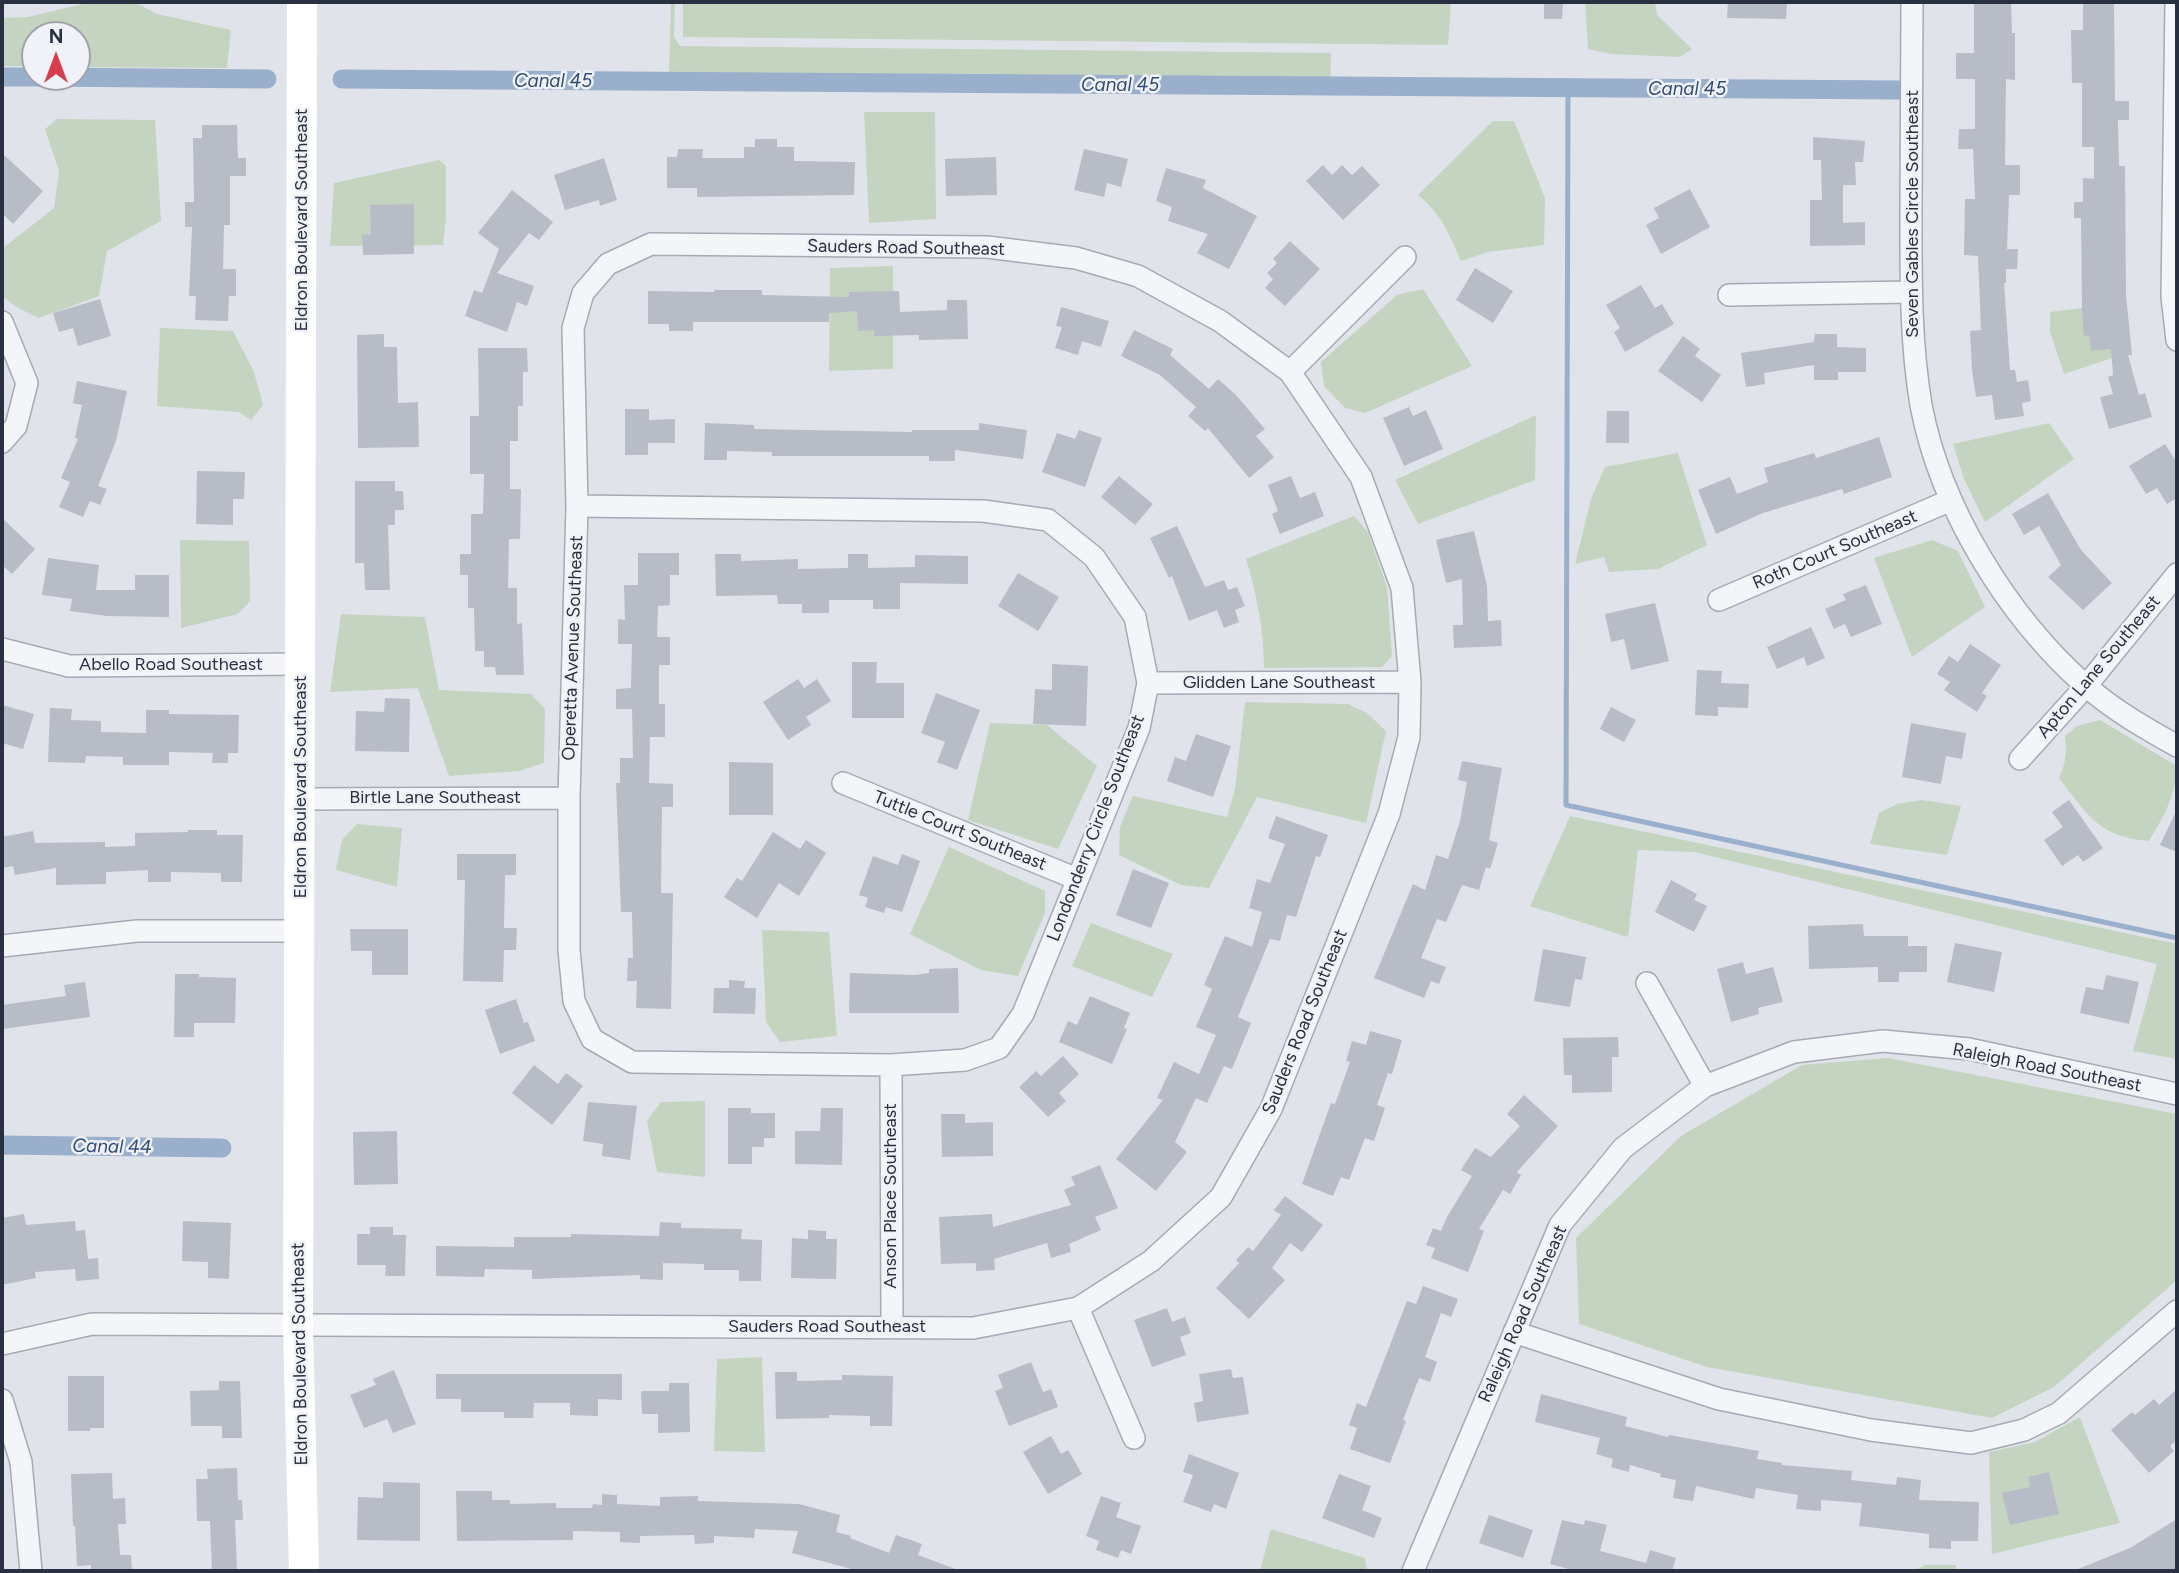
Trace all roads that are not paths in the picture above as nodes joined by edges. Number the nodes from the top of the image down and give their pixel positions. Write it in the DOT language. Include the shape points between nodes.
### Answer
graph roads {
  1 [pos="302,2"];
  2 [pos="1912,2"];
  3 [pos="2176,2"];
  4 [pos="1405,257"];
  5 [pos="608,264"];
  6 [pos="1911,292"];
  7 [pos="1730,295"];
  8 [pos="2,322"];
  9 [pos="2177,340"];
  10 [pos="1290,372"];
  11 [pos="2,442"];
  12 [pos="1951,500"];
  13 [pos="577,506"];
  14 [pos="2177,574"];
  15 [pos="1719,600"];
  16 [pos="2,649"];
  17 [pos="301,664"];
  18 [pos="1410,682"];
  19 [pos="1149,683"];
  20 [pos="2085,686"];
  21 [pos="2177,746"];
  22 [pos="2020,759"];
  23 [pos="843,783"];
  24 [pos="569,798"];
  25 [pos="301,799"];
  26 [pos="1077,879"];
  27 [pos="300,931"];
  28 [pos="2,946"];
  29 [pos="1647,983"];
  30 [pos="592,1039"];
  31 [pos="891,1065"];
  32 [pos="1705,1086"];
  33 [pos="2177,1094"];
  34 [pos="1078,1308"];
  35 [pos="2177,1311"];
  36 [pos="298,1324"];
  37 [pos="891,1327"];
  38 [pos="1514,1332"];
  39 [pos="2,1344"];
  40 [pos="2,1399"];
  41 [pos="1134,1438"];
  42 [pos="31,1571"];
  43 [pos="304,1571"];
  44 [pos="1413,1571"];
  1 -- 17 [label="street, Eldron Boulevard Southeast"];
  2 -- 6 [label="street, Seven Gables Circle Southeast"];
  3 -- 9 [label="street" via="2172,297"];
  4 -- 10 [label="street"];
  5 -- 10 [label="street, Sauders Road Southeast" via="651,244 987,247 1076,258 1138,276 1220,321"];
  5 -- 13 [label="street, Operetta Avenue Southeast" via="583,293 573,328"];
  6 -- 7 [label="street"];
  6 -- 12 [label="street, Seven Gables Circle Southeast" via="1922,406"];
  8 -- 11 [label="street" via="27,383 16,426"];
  10 -- 18 [label="street, Sauders Road Southeast" via="1361,477 1402,588"];
  12 -- 15 [label="street, Roth Court Southeast"];
  12 -- 20 [label="street, Seven Gables Circle Southeast" via="1983,564"];
  13 -- 19 [label="street, Londonderry Circle Southeast" via="983,511 1048,520 1094,557 1135,617"];
  13 -- 24 [label="street, Operetta Avenue Southeast"];
  14 -- 20 [label="street, Apton Lane Southeast"];
  16 -- 17 [label="street, Abello Road Southeast" via="69,666"];
  17 -- 25 [label="street, Eldron Boulevard Southeast"];
  18 -- 19 [label="street, Glidden Lane Southeast"];
  18 -- 34 [label="street, Sauders Road Southeast" via="1409,737 1389,814 1272,1109 1221,1197 1151,1261"];
  19 -- 26 [label="street, Londonderry Circle Southeast" via="1139,728"];
  20 -- 21 [label="street, Seven Gables Circle Southeast" via="2134,723"];
  20 -- 22 [label="street, Apton Lane Southeast"];
  23 -- 26 [label="street, Tuttle Court Southeast"];
  24 -- 25 [label="street, Birtle Lane Southeast"];
  24 -- 30 [label="street, Operetta Avenue Southeast" via="569,950 574,1001"];
  25 -- 27 [label="street, Eldron Boulevard Southeast"];
  26 -- 31 [label="street, Londonderry Circle Southeast" via="1023,1014 999,1048 965,1060"];
  27 -- 28 [label="street" via="137,931"];
  27 -- 36 [label="street, Eldron Boulevard Southeast"];
  29 -- 32 [label="street"];
  30 -- 31 [label="street, Londonderry Circle Southeast" via="632,1062"];
  31 -- 37 [label="street, Anson Place Southeast"];
  32 -- 33 [label="street, Raleigh Road Southeast" via="1794,1052 1883,1041 1969,1049"];
  32 -- 38 [label="street, Raleigh Road Southeast" via="1623,1148 1560,1224"];
  34 -- 37 [label="street, Sauders Road Southeast" via="973,1328"];
  34 -- 41 [label="street"];
  35 -- 38 [label="street" via="2059,1413 2024,1430 1971,1443 1871,1430 1719,1399"];
  36 -- 37 [label="street, Sauders Road Southeast"];
  36 -- 39 [label="street, Sauders Road Southeast" via="92,1324"];
  36 -- 43 [label="street, Eldron Boulevard Southeast"];
  38 -- 44 [label="street, Raleigh Road Southeast"];
  40 -- 42 [label="street" via="21,1462"];
}
